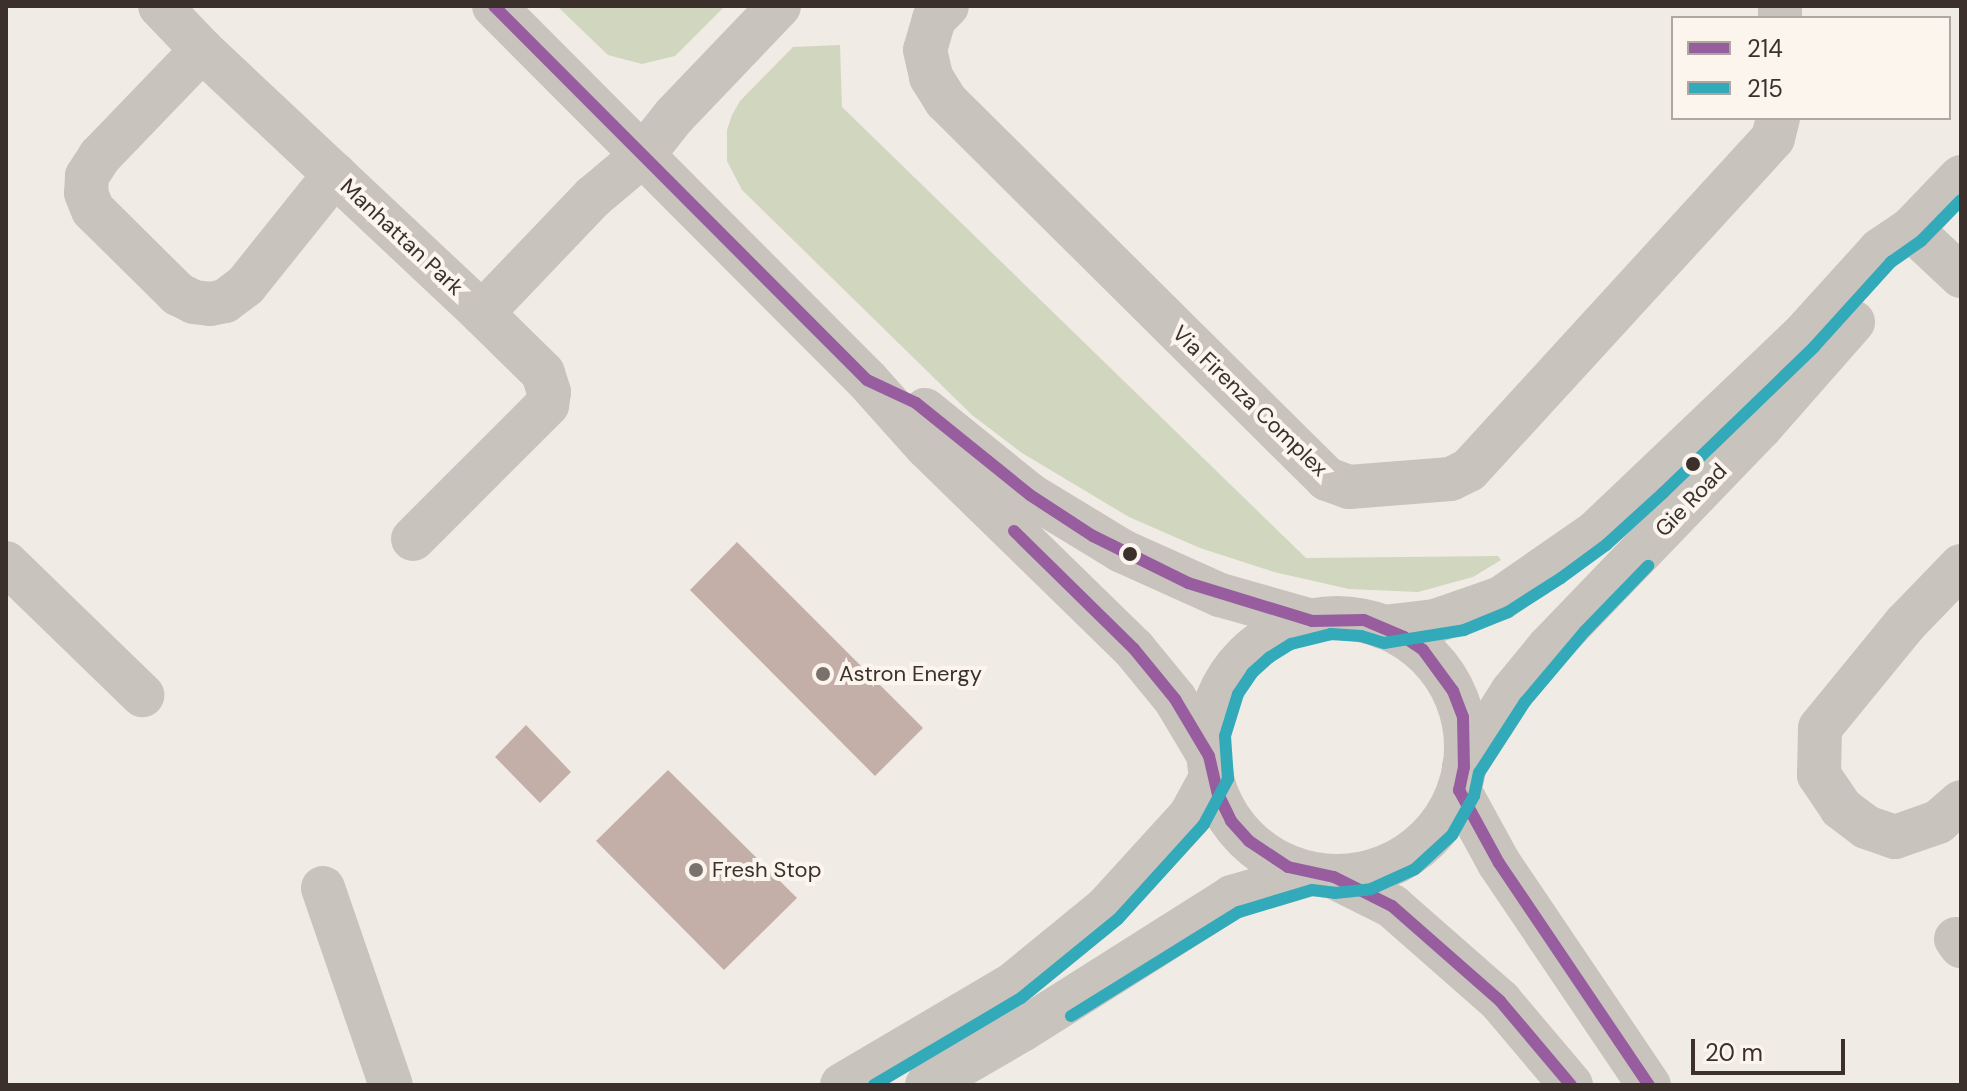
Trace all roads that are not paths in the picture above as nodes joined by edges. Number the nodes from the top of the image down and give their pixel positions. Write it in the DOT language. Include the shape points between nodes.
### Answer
graph roads {
  1 [pos="160,6"];
  2 [pos="494,6"];
  3 [pos="779,6"];
  4 [pos="947,6"];
  5 [pos="202,50"];
  6 [pos="1778,120"];
  7 [pos="643,155"];
  8 [pos="335,174"];
  9 [pos="1961,177"];
  10 [pos="1911,229"];
  11 [pos="1961,276"];
  12 [pos="482,313"];
  13 [pos="867,380"];
  14 [pos="413,539"];
  15 [pos="6,563"];
  16 [pos="1961,566"];
  17 [pos="1312,621"];
  18 [pos="1383,627"];
  19 [pos="142,695"];
  20 [pos="1210,766"];
  21 [pos="1462,779"];
  22 [pos="1961,802"];
  23 [pos="1322,875"];
  24 [pos="323,888"];
  25 [pos="975,1071"];
  26 [pos="391,1085"];
  27 [pos="842,1085"];
  28 [pos="927,1085"];
  29 [pos="1571,1085"];
  30 [pos="1649,1085"];
  1 -- 5 [label="street, Manhattan Park"];
  2 -- 7 [label="street"];
  3 -- 7 [label="street, Manhattan Park"];
  4 -- 6 [label="street, Via Firenza Complex" via="934,19 925,50 931,77 946,101 1327,479 1349,487 1451,479 1469,470 1773,138"];
  5 -- 8 [label="street, Manhattan Park"];
  5 -- 8 [label="street" via="87,176 93,210 178,294 210,304 225,301 246,285"];
  7 -- 12 [label="street, Manhattan Park" via="593,197"];
  7 -- 13 [label="street"];
  8 -- 12 [label="street, Manhattan Park"];
  9 -- 10 [label="street, Gie Road"];
  10 -- 11 [label="street"];
  10 -- 18 [label="street, Gie Road" via="1880,250 1803,335 1595,533 1501,598 1435,621"];
  10 -- 21 [label="street, Gie Road" via="1880,290 1760,428 1548,648 1495,715"];
  12 -- 14 [label="street" via="543,373 547,405"];
  13 -- 17 [label="street" via="916,403 1030,495 1133,557 1220,595"];
  13 -- 20 [label="street" via="926,446 1134,649 1175,699"];
  15 -- 19 [label="street"];
  16 -- 22 [label="street" via="1905,624 1820,728 1819,775 1841,808 1866,827 1895,837 1938,822"];
  17 -- 18 [label="street" via="1342,618"];
  17 -- 20 [label="street" via="1285,629 1240,662 1215,709"];
  18 -- 21 [label="street" via="1423,650 1453,691 1463,717"];
  20 -- 23 [label="street" via="1231,821 1249,841 1272,859"];
  20 -- 27 [label="street" via="1190,816 1106,908 1012,985"];
  21 -- 23 [label="street" via="1439,826 1406,856 1368,873"];
  21 -- 30 [label="street" via="1499,863"];
  23 -- 25 [label="street" via="1232,897"];
  23 -- 29 [label="street" via="1392,906 1500,1001"];
  24 -- 26 [label="street"];
  25 -- 28 [label="street"];
}
